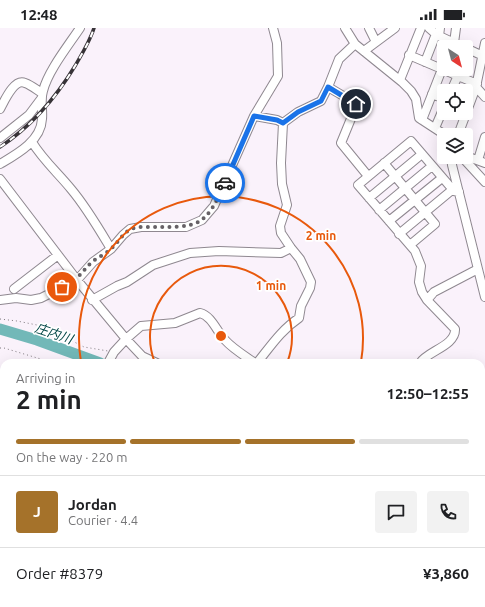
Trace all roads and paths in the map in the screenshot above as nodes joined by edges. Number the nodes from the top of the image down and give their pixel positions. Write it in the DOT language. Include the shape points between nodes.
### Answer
graph roads {
  1 [pos="80,28"];
  2 [pos="273,28"];
  3 [pos="345,28"];
  4 [pos="369,28"];
  5 [pos="395,28"];
  6 [pos="421,28"];
  7 [pos="429,28"];
  8 [pos="456,28"];
  9 [pos="438,33"];
  10 [pos="448,40"];
  11 [pos="454,40"];
  12 [pos="376,42"];
  13 [pos="485,43"];
  14 [pos="355,44"];
  15 [pos="364,51"];
  16 [pos="473,52"];
  17 [pos="410,55"];
  18 [pos="483,56"];
  19 [pos="425,62"];
  20 [pos="437,65"];
  21 [pos="439,76"];
  22 [pos="464,76"];
  23 [pos="400,80"];
  24 [pos="476,86"];
  25 [pos="328,87"];
  26 [pos="432,94"];
  27 [pos="473,94"];
  28 [pos="42,96"];
  29 [pos="437,96"];
  30 [pos="485,97"];
  31 [pos="0,109"];
  32 [pos="254,116"];
  33 [pos="422,120"];
  34 [pos="438,120"];
  35 [pos="283,123"];
  36 [pos="435,128"];
  37 [pos="485,136"];
  38 [pos="0,138"];
  39 [pos="32,142"];
  40 [pos="422,154"];
  41 [pos="482,161"];
  42 [pos="384,163"];
  43 [pos="0,164"];
  44 [pos="452,164"];
  45 [pos="468,164"];
  46 [pos="432,166"];
  47 [pos="368,176"];
  48 [pos="395,176"];
  49 [pos="442,178"];
  50 [pos="0,179"];
  51 [pos="485,182"];
  52 [pos="405,188"];
  53 [pos="456,191"];
  54 [pos="369,198"];
  55 [pos="415,200"];
  56 [pos="379,210"];
  57 [pos="425,212"];
  58 [pos="389,221"];
  59 [pos="399,234"];
  60 [pos="410,245"];
  61 [pos="291,248"];
  62 [pos="111,249"];
  63 [pos="58,255"];
  64 [pos="478,269"];
  65 [pos="77,280"];
  66 [pos="14,289"];
  67 [pos="485,297"];
  68 [pos="0,300"];
  69 [pos="92,300"];
  70 [pos="427,300"];
  71 [pos="0,319"];
  72 [pos="126,339"];
  73 [pos="0,348"];
  74 [pos="114,352"];
  75 [pos="42,359"];
  76 [pos="110,359"];
  77 [pos="148,359"];
  78 [pos="250,359"];
  79 [pos="259,359"];
  80 [pos="423,359"];
  1 -- 28 [label="street" via="51,72"];
  2 -- 32 [label="street" via="277,43 278,76"];
  3 -- 14 [label="street"];
  4 -- 12 [label="street"];
  5 -- 12 [label="street"];
  6 -- 17 [label="street"];
  7 -- 9 [label="street"];
  8 -- 11 [label="street"];
  9 -- 10 [label="street"];
  9 -- 19 [label="street"];
  12 -- 15 [label="street"];
  13 -- 18 [label="street"];
  14 -- 15 [label="street"];
  14 -- 25 [label="street" via="339,59"];
  15 -- 23 [label="street"];
  16 -- 18 [label="street"];
  17 -- 19 [label="street"];
  17 -- 23 [label="street"];
  18 -- 24 [label="street"];
  19 -- 20 [label="street"];
  21 -- 26 [label="street"];
  22 -- 24 [label="street"];
  23 -- 33 [label="street" via="416,99 419,118"];
  24 -- 27 [label="street"];
  24 -- 30 [label="street"];
  25 -- 35 [label="street" via="321,101 298,112"];
  25 -- 47 [label="street" via="356,104 341,143"];
  26 -- 29 [label="street"];
  26 -- 33 [label="street"];
  28 -- 31 [label="street" via="24,82 20,82 12,88"];
  28 -- 38 [label="street" via="29,115"];
  28 -- 39 [label="street" via="42,121"];
  32 -- 35 [label="street"];
  32 -- 62 [label="street" via="214,206 202,220 186,227 130,229"];
  33 -- 36 [label="street"];
  34 -- 36 [label="street"];
  35 -- 61 [label="street" via="282,177 287,205 280,226 281,233"];
  37 -- 41 [label="street"];
  39 -- 43 [label="street"];
  39 -- 62 [label="street" via="83,204"];
  40 -- 42 [label="street" via="411,141"];
  40 -- 46 [label="street"];
  40 -- 48 [label="street"];
  42 -- 47 [label="street"];
  42 -- 48 [label="street"];
  44 -- 53 [label="street"];
  45 -- 51 [label="street"];
  46 -- 49 [label="street"];
  46 -- 52 [label="street"];
  47 -- 54 [label="street" via="358,185"];
  48 -- 52 [label="street"];
  48 -- 54 [label="street"];
  49 -- 53 [label="street"];
  49 -- 55 [label="street"];
  50 -- 63 [label="street"];
  52 -- 55 [label="street"];
  52 -- 56 [label="street"];
  53 -- 57 [label="street"];
  53 -- 64 [label="street"];
  54 -- 56 [label="street"];
  55 -- 57 [label="street"];
  55 -- 58 [label="street"];
  56 -- 58 [label="street"];
  57 -- 59 [label="street"];
  57 -- 60 [label="street" via="435,224"];
  58 -- 59 [label="street"];
  59 -- 60 [label="street"];
  60 -- 70 [label="street" via="421,266 419,282"];
  61 -- 69 [label="street" via="281,253 190,253 153,265"];
  61 -- 79 [label="street" via="300,259 310,288 305,295 299,318 280,334"];
  62 -- 65 [label="street" via="93,262"];
  63 -- 65 [label="street"];
  63 -- 66 [label="street"];
  64 -- 67 [label="street"];
  64 -- 70 [label="street" via="434,292"];
  65 -- 68 [label="street" via="35,299"];
  65 -- 69 [label="street"];
  69 -- 72 [label="street"];
  70 -- 80 [label="street" via="455,329 455,333 443,347"];
  71 -- 74 [label="path" via="37,324 84,347"];
  72 -- 74 [label="street"];
  72 -- 77 [label="street" via="142,356"];
  72 -- 78 [label="street" via="141,326 175,323 200,313 208,317 224,340"];
  73 -- 75 [label="path"];
  74 -- 76 [label="street"];
}
